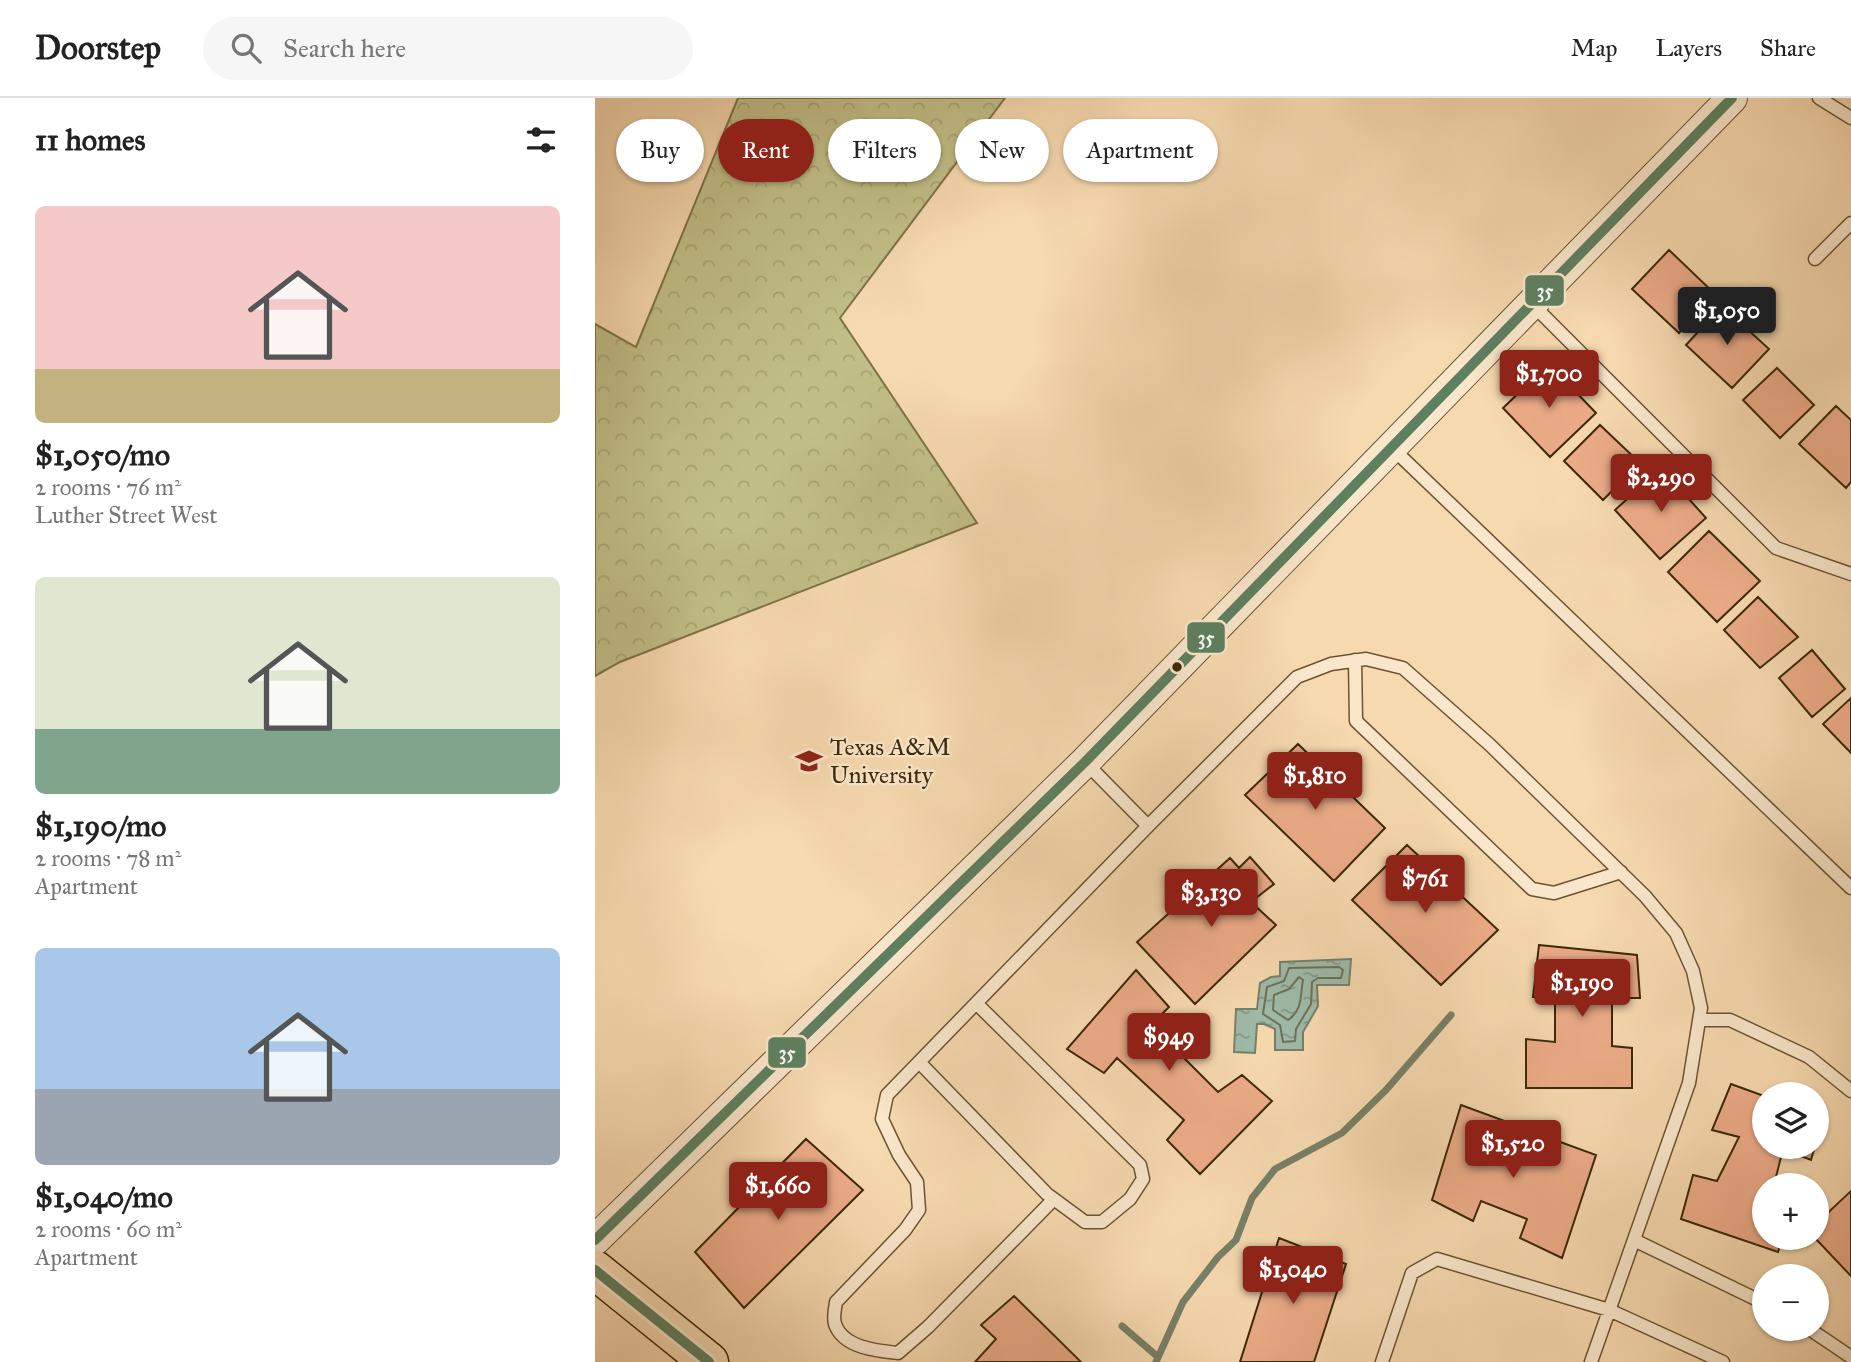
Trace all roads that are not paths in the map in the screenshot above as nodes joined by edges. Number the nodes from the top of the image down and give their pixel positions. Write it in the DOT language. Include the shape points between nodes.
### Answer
graph roads {
  1 [pos="1732,98"];
  2 [pos="1819,98"];
  3 [pos="1851,118"];
  4 [pos="1851,223"];
  5 [pos="1815,259"];
  6 [pos="1531,304"];
  7 [pos="1392,448"];
  8 [pos="1851,574"];
  9 [pos="1355,660"];
  10 [pos="1085,762"];
  11 [pos="1148,826"];
  12 [pos="1621,872"];
  13 [pos="1851,888"];
  14 [pos="977,1004"];
  15 [pos="1699,1020"];
  16 [pos="919,1062"];
  17 [pos="1851,1091"];
  18 [pos="1054,1199"];
  19 [pos="595,1240"];
  20 [pos="1634,1240"];
  21 [pos="595,1270"];
  22 [pos="1752,1297"];
  23 [pos="1609,1310"];
  24 [pos="1827,1341"];
  25 [pos="1851,1357"];
  26 [pos="709,1362"];
  27 [pos="1382,1362"];
  28 [pos="1591,1362"];
  29 [pos="1723,1362"];
  1 -- 6 [label="street"];
  2 -- 3 [label="lane"];
  4 -- 5 [label="lane"];
  6 -- 7 [label="street"];
  6 -- 8 [label="lane" via="1776,548"];
  7 -- 10 [label="street"];
  7 -- 13 [label="lane"];
  9 -- 11 [label="lane" via="1297,677"];
  9 -- 12 [label="lane" via="1403,668"];
  9 -- 12 [label="lane" via="1356,721 1532,889 1554,894"];
  10 -- 11 [label="lane"];
  10 -- 19 [label="street"];
  11 -- 14 [label="lane"];
  12 -- 15 [label="lane" via="1676,933 1693,971"];
  14 -- 16 [label="lane"];
  14 -- 18 [label="lane" via="1140,1165 1143,1179 1130,1199 1102,1222 1085,1222"];
  15 -- 17 [label="lane" via="1730,1020 1809,1057"];
  15 -- 20 [label="lane" via="1689,1083"];
  16 -- 18 [label="lane"];
  16 -- 18 [label="lane" via="887,1095 881,1119 917,1182 919,1210 836,1302 835,1324 843,1337 870,1350 898,1353"];
  20 -- 22 [label="lane"];
  20 -- 23 [label="lane"];
  21 -- 26 [label="highway"];
  23 -- 27 [label="lane" via="1437,1259 1412,1273"];
  23 -- 28 [label="lane"];
  23 -- 29 [label="lane"];
  24 -- 25 [label="lane"];
}
